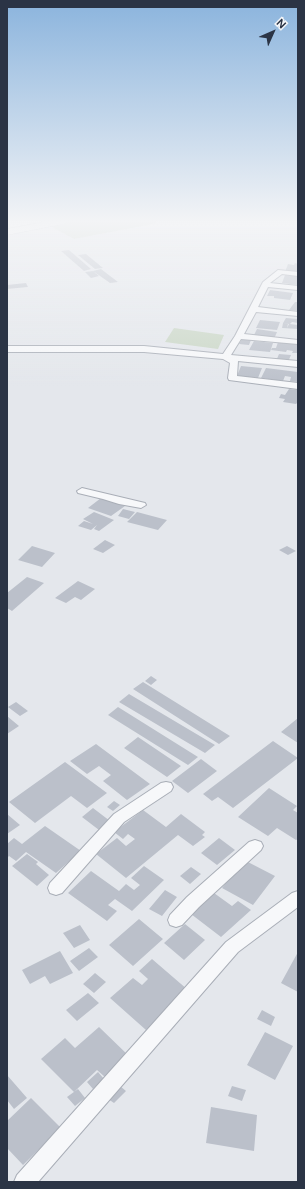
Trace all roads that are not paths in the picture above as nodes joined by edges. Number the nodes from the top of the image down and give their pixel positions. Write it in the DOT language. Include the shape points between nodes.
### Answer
graph roads {
  1 [pos="276,276"];
  2 [pos="266,285"];
  3 [pos="298,288"];
  4 [pos="253,309"];
  5 [pos="298,314"];
  6 [pos="239,336"];
  7 [pos="298,342"];
  8 [pos="7,349"];
  9 [pos="225,356"];
  10 [pos="298,364"];
  11 [pos="298,386"];
  12 [pos="82,491"];
  13 [pos="141,505"];
  14 [pos="166,788"];
  15 [pos="255,846"];
  16 [pos="56,888"];
  17 [pos="298,898"];
  18 [pos="176,920"];
  19 [pos="24,1182"];
  1 -- 2 [label="street"];
  2 -- 3 [label="street"];
  2 -- 4 [label="street"];
  4 -- 5 [label="street"];
  4 -- 6 [label="street"];
  6 -- 7 [label="street"];
  6 -- 9 [label="street"];
  8 -- 9 [label="street" via="144,349"];
  9 -- 10 [label="street"];
  9 -- 11 [label="street" via="235,362 232,378"];
  12 -- 13 [label="street"];
  14 -- 16 [label="street" via="119,818"];
  15 -- 18 [label="street"];
  17 -- 19 [label="street" via="232,947"];
}
